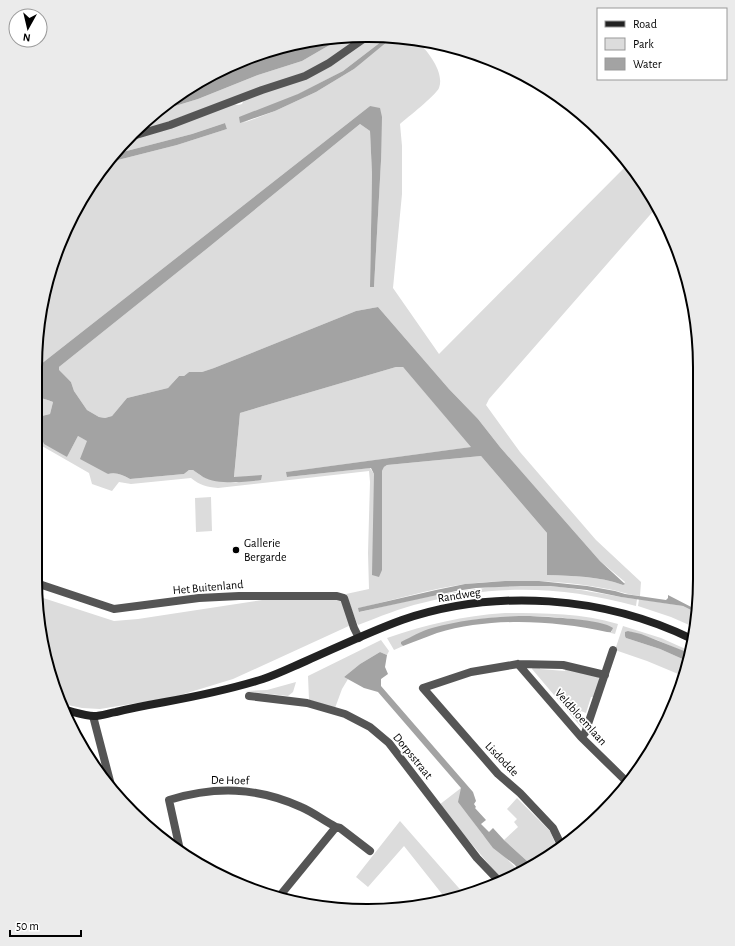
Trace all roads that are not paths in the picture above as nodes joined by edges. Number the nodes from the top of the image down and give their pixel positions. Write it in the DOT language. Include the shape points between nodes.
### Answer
graph roads {
  1 [pos="358,42"];
  2 [pos="141,134"];
  3 [pos="42,585"];
  4 [pos="688,637"];
  5 [pos="359,638"];
  6 [pos="612,650"];
  7 [pos="518,664"];
  8 [pos="605,675"];
  9 [pos="249,696"];
  10 [pos="71,711"];
  11 [pos="93,716"];
  12 [pos="581,736"];
  13 [pos="109,777"];
  14 [pos="624,779"];
  15 [pos="336,828"];
  16 [pos="559,841"];
  17 [pos="179,843"];
  18 [pos="370,851"];
  19 [pos="496,877"];
  20 [pos="282,893"];
  1 -- 2 [label="street" via="305,76"];
  3 -- 5 [label="street, Het Buitenland" via="114,609 199,598 338,596 344,598"];
  4 -- 5 [label="main road, Randweg" via="626,614 583,605 548,601 507,601 470,604 433,612 404,620"];
  5 -- 11 [label="main road, Randweg" via="276,674 237,686"];
  6 -- 8 [label="street"];
  7 -- 8 [label="street" via="562,665"];
  7 -- 12 [label="street, Veldbloemlaan"];
  7 -- 16 [label="street, Lisdodde" via="471,672 424,688 498,774 553,828"];
  8 -- 12 [label="street" via="585,733"];
  9 -- 19 [label="street, Dorpsstraat" via="307,703 345,714 370,727 389,743 477,858"];
  10 -- 11 [label="main road"];
  11 -- 13 [label="street"];
  12 -- 14 [label="street, Veldbloemlaan"];
  15 -- 17 [label="street, De Hoef" via="302,807 269,796 226,790 209,791 169,800"];
  15 -- 18 [label="street, De Hoef" via="340,828"];
  15 -- 20 [label="street"];
}
